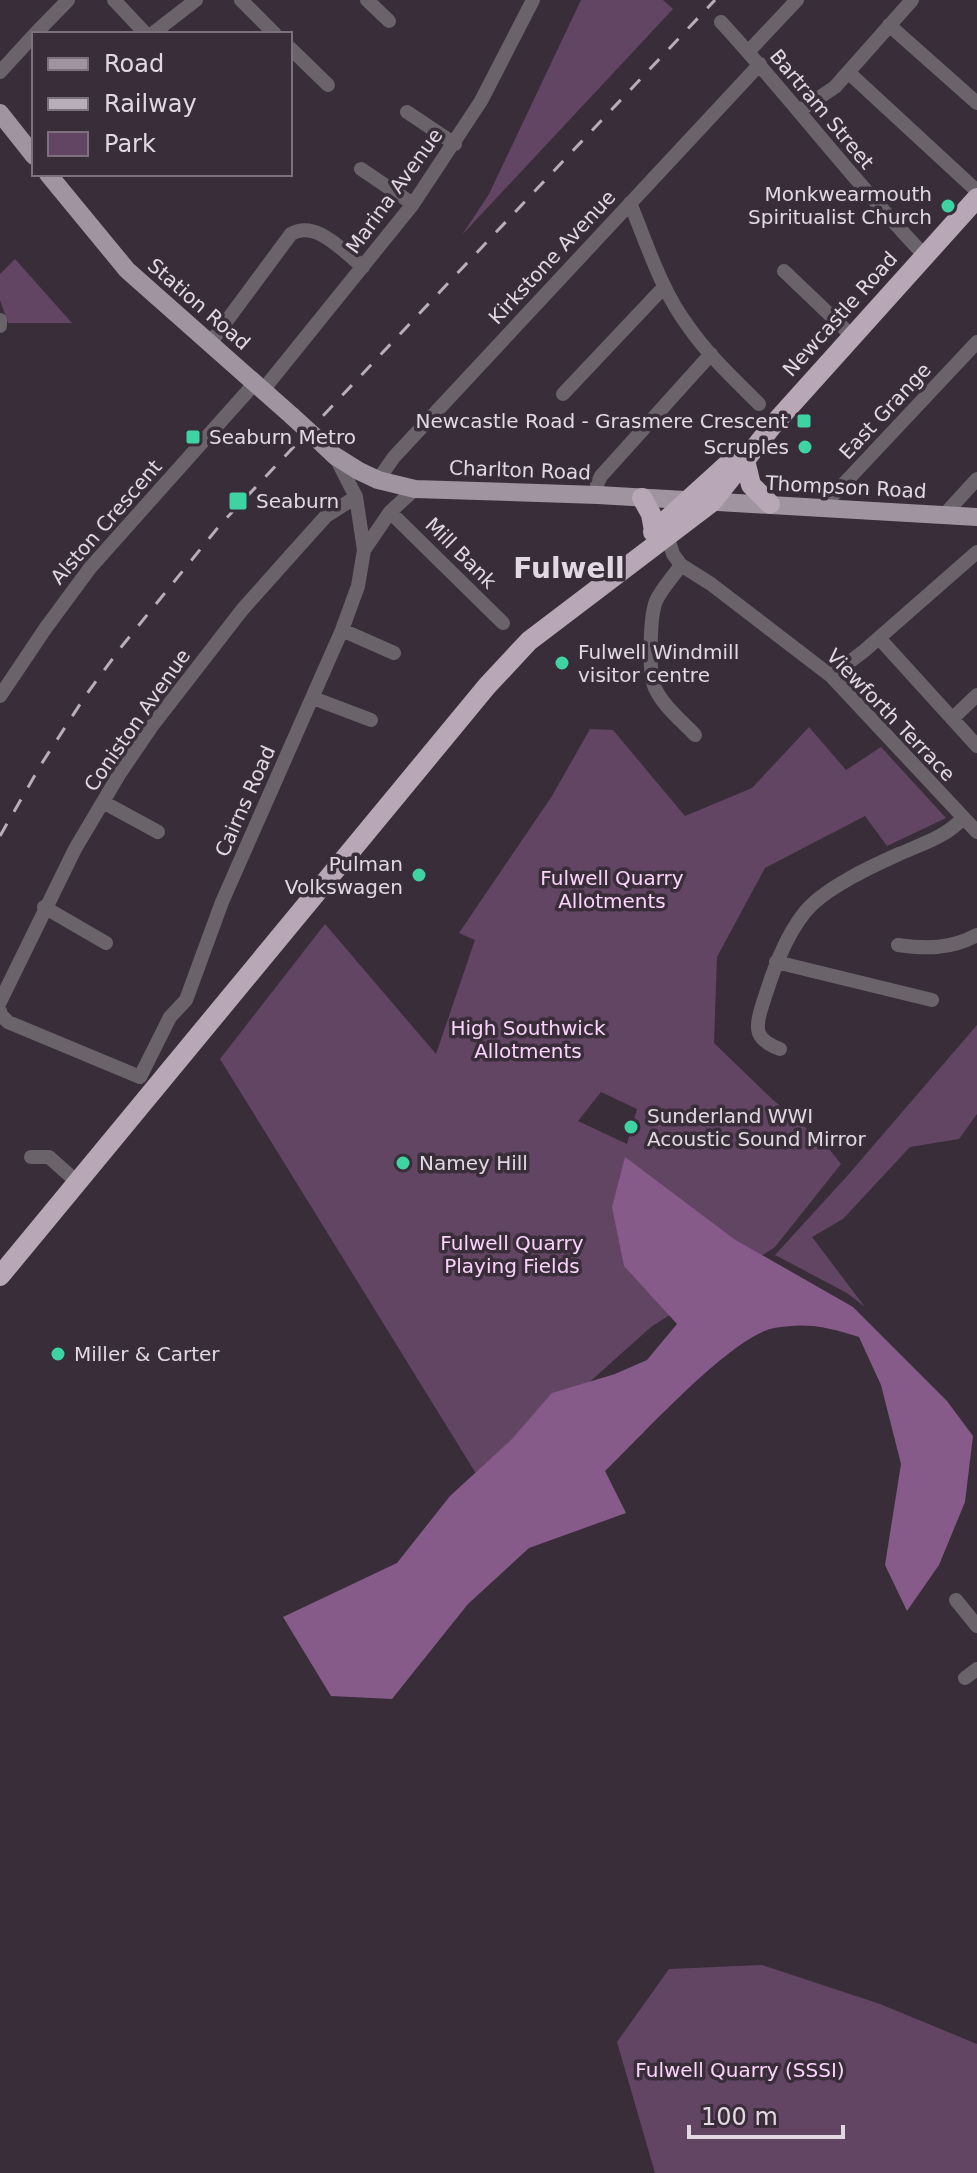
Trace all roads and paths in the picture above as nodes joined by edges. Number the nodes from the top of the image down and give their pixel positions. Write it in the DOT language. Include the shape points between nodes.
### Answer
graph roads {
  1 [pos="68,0"];
  2 [pos="114,0"];
  3 [pos="196,0"];
  4 [pos="241,0"];
  5 [pos="367,0"];
  6 [pos="533,0"];
  7 [pos="797,0"];
  8 [pos="912,0"];
  9 [pos="389,21"];
  10 [pos="721,22"];
  11 [pos="889,25"];
  12 [pos="37,32"];
  13 [pos="144,32"];
  14 [pos="155,32"];
  15 [pos="273,32"];
  16 [pos="32,37"];
  17 [pos="292,50"];
  18 [pos="748,52"];
  19 [pos="760,64"];
  20 [pos="0,72"];
  21 [pos="848,72"];
  22 [pos="328,85"];
  23 [pos="977,103"];
  24 [pos="799,111"];
  25 [pos="407,112"];
  26 [pos="0,113"];
  27 [pos="455,144"];
  28 [pos="32,153"];
  29 [pos="361,169"];
  30 [pos="50,176"];
  31 [pos="977,191"];
  32 [pos="977,198"];
  33 [pos="630,203"];
  34 [pos="413,204"];
  35 [pos="925,256"];
  36 [pos="363,267"];
  37 [pos="784,271"];
  38 [pos="664,287"];
  39 [pos="0,320"];
  40 [pos="0,326"];
  41 [pos="852,336"];
  42 [pos="211,342"];
  43 [pos="977,342"];
  44 [pos="711,354"];
  45 [pos="259,387"];
  46 [pos="563,394"];
  47 [pos="759,404"];
  48 [pos="772,426"];
  49 [pos="335,456"];
  50 [pos="745,460"];
  51 [pos="977,479"];
  52 [pos="378,480"];
  53 [pos="415,489"];
  54 [pos="598,495"];
  55 [pos="356,497"];
  56 [pos="642,498"];
  57 [pos="685,500"];
  58 [pos="712,502"];
  59 [pos="770,504"];
  60 [pos="822,507"];
  61 [pos="390,512"];
  62 [pos="945,514"];
  63 [pos="977,517"];
  64 [pos="660,533"];
  65 [pos="364,550"];
  66 [pos="977,552"];
  67 [pos="681,565"];
  68 [pos="503,623"];
  69 [pos="342,630"];
  70 [pos="879,638"];
  71 [pos="394,653"];
  72 [pos="831,676"];
  73 [pos="977,695"];
  74 [pos="0,696"];
  75 [pos="313,698"];
  76 [pos="953,718"];
  77 [pos="371,720"];
  78 [pos="696,734"];
  79 [pos="977,746"];
  80 [pos="103,802"];
  81 [pos="963,818"];
  82 [pos="158,832"];
  83 [pos="977,832"];
  84 [pos="44,907"];
  85 [pos="977,935"];
  86 [pos="106,943"];
  87 [pos="898,945"];
  88 [pos="776,962"];
  89 [pos="932,1000"];
  90 [pos="0,1002"];
  91 [pos="0,1013"];
  92 [pos="160,1037"];
  93 [pos="781,1047"];
  94 [pos="178,1058"];
  95 [pos="145,1086"];
  96 [pos="31,1157"];
  97 [pos="77,1182"];
  98 [pos="0,1276"];
  99 [pos="956,1600"];
  100 [pos="977,1626"];
  1 -- 12 [label="street"];
  2 -- 13 [label="street"];
  3 -- 14 [label="street"];
  4 -- 15 [label="street"];
  5 -- 9 [label="street"];
  6 -- 27 [label="street, Marina Avenue"];
  7 -- 18 [label="street"];
  8 -- 11 [label="street"];
  10 -- 18 [label="street, Bartram Street"];
  11 -- 21 [label="street"];
  11 -- 23 [label="street"];
  16 -- 20 [label="street"];
  17 -- 22 [label="street"];
  18 -- 19 [label="street, Bartram Street"];
  19 -- 24 [label="street, Bartram Street"];
  19 -- 33 [label="street, Kirkstone Avenue"];
  21 -- 24 [label="street"];
  21 -- 31 [label="street"];
  24 -- 35 [label="street, Bartram Street"];
  25 -- 27 [label="street"];
  26 -- 28 [label="main road"];
  27 -- 34 [label="street, Marina Avenue"];
  29 -- 34 [label="street"];
  30 -- 42 [label="main road, Station Road" via="127,270"];
  32 -- 35 [label="highway, Newcastle Road"];
  33 -- 38 [label="street"];
  33 -- 52 [label="street, Kirkstone Avenue"];
  34 -- 36 [label="street, Marina Avenue"];
  35 -- 41 [label="highway, Newcastle Road"];
  36 -- 42 [label="street" via="314,230 299,229"];
  36 -- 45 [label="street, Marina Avenue"];
  37 -- 41 [label="street"];
  38 -- 44 [label="street"];
  38 -- 46 [label="street"];
  39 -- 40 [label="street"];
  41 -- 48 [label="highway, Newcastle Road"];
  42 -- 45 [label="main road, Station Road"];
  43 -- 60 [label="street, East Grange"];
  44 -- 47 [label="street"];
  44 -- 54 [label="street" via="601,476"];
  45 -- 49 [label="main road, Station Road, bridge"];
  45 -- 74 [label="street, Alston Crescent" via="90,568"];
  48 -- 50 [label="highway, Newcastle Road"];
  48 -- 57 [label="highway, Newcastle Road"];
  49 -- 52 [label="main road, Charlton Road"];
  49 -- 55 [label="street, Cairns Road"];
  50 -- 58 [label="highway, Newcastle Road"];
  50 -- 59 [label="highway" via="751,485"];
  51 -- 62 [label="street"];
  52 -- 53 [label="main road, Charlton Road"];
  53 -- 54 [label="main road, Charlton Road"];
  53 -- 61 [label="street, Cairns Road"];
  54 -- 56 [label="main road, Charlton Road"];
  55 -- 65 [label="street, Cairns Road"];
  55 -- 80 [label="street, Coniston Avenue" via="326,516 242,610 152,726"];
  56 -- 57 [label="main road, Charlton Road"];
  56 -- 64 [label="highway"];
  57 -- 58 [label="main road, Charlton Road"];
  57 -- 64 [label="highway, Newcastle Road"];
  58 -- 59 [label="main road, Thompson Road"];
  58 -- 64 [label="highway, Newcastle Road"];
  59 -- 60 [label="main road, Thompson Road"];
  60 -- 62 [label="main road, Thompson Road"];
  61 -- 65 [label="street, Cairns Road"];
  61 -- 68 [label="street, Mill Bank"];
  62 -- 63 [label="main road, Thompson Road"];
  64 -- 67 [label="street"];
  64 -- 94 [label="highway" via="529,641 487,686"];
  65 -- 69 [label="street, Cairns Road"];
  66 -- 70 [label="street"];
  67 -- 72 [label="street, Viewforth Terrace"];
  67 -- 78 [label="street" via="656,601 651,675 663,700"];
  69 -- 71 [label="street"];
  69 -- 75 [label="street, Cairns Road"];
  70 -- 72 [label="street"];
  70 -- 76 [label="street"];
  72 -- 81 [label="street, Viewforth Terrace"];
  73 -- 76 [label="street"];
  75 -- 77 [label="street"];
  75 -- 92 [label="street, Cairns Road" via="222,902 186,1000"];
  76 -- 79 [label="street"];
  80 -- 82 [label="street"];
  80 -- 84 [label="street, Coniston Avenue"];
  81 -- 83 [label="street, Viewforth Terrace"];
  81 -- 88 [label="street" via="946,834 895,856 814,903"];
  84 -- 86 [label="street"];
  84 -- 90 [label="street, Coniston Avenue"];
  85 -- 87 [label="street" via="947,947"];
  88 -- 89 [label="street"];
  88 -- 93 [label="street" via="757,1027 766,1043"];
  91 -- 95 [label="street" via="8,1022"];
  92 -- 94 [label="street"];
  92 -- 95 [label="street, Cairns Road"];
  94 -- 95 [label="highway"];
  95 -- 97 [label="highway"];
  96 -- 97 [label="street" via="52,1152"];
  97 -- 98 [label="highway"];
  99 -- 100 [label="street"];
}
